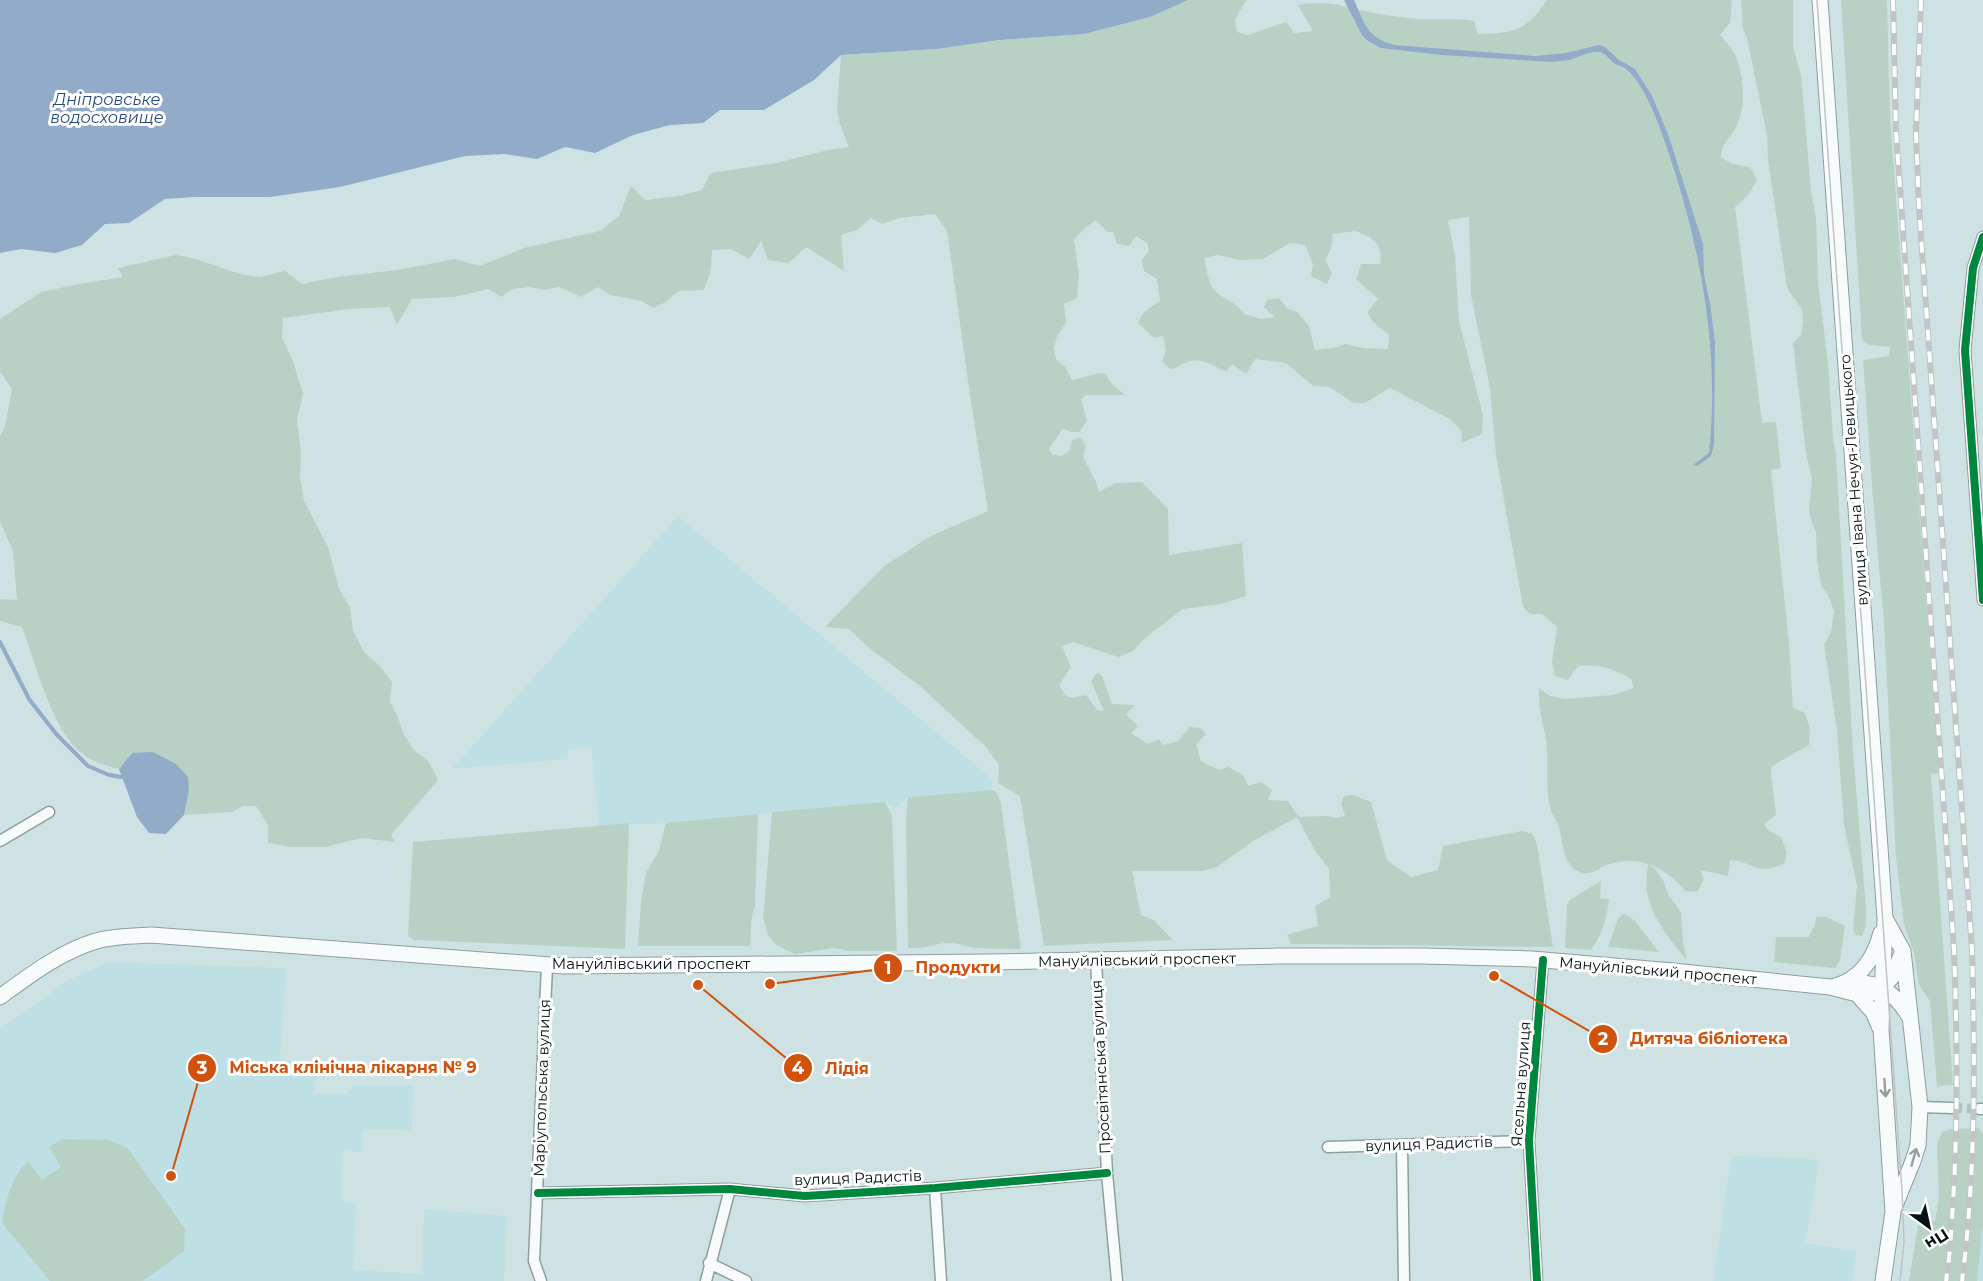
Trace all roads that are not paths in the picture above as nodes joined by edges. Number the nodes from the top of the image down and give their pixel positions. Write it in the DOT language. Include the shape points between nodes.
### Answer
graph roads {
  1 [pos="1820,0"];
  2 [pos="1983,237"];
  3 [pos="1983,600"];
  4 [pos="49,812"];
  5 [pos="0,841"];
  6 [pos="1885,918"];
  7 [pos="1903,951"];
  8 [pos="1096,960"];
  9 [pos="1543,960"];
  10 [pos="548,965"];
  11 [pos="1836,986"];
  12 [pos="1883,987"];
  13 [pos="1857,994"];
  14 [pos="0,997"];
  15 [pos="1911,1020"];
  16 [pos="1881,1029"];
  17 [pos="1920,1107"];
  18 [pos="1952,1108"];
  19 [pos="1529,1141"];
  20 [pos="1402,1146"];
  21 [pos="1328,1147"];
  22 [pos="1107,1173"];
  23 [pos="935,1188"];
  24 [pos="730,1189"];
  25 [pos="538,1193"];
  26 [pos="1893,1212"];
  27 [pos="709,1263"];
  28 [pos="541,1281"];
  29 [pos="706,1281"];
  30 [pos="746,1281"];
  31 [pos="941,1281"];
  32 [pos="1117,1281"];
  33 [pos="1404,1281"];
  34 [pos="1537,1281"];
  35 [pos="1883,1281"];
  1 -- 6 [label="main road, вулиця Івана Нечуя-Левицького"];
  2 -- 3 [label="street" via="1973,268 1965,350"];
  4 -- 5 [label="street"];
  6 -- 7 [label="main road, вулиця Івана Нечуя-Левицького"];
  6 -- 11 [label="main road" via="1865,967 1856,977"];
  6 -- 12 [label="main road, вулиця Івана Нечуя-Левицького"];
  7 -- 12 [label="main road" via="1892,977"];
  7 -- 15 [label="main road, вулиця Івана Нечуя-Левицького"];
  8 -- 9 [label="main road, Мануйлівський проспект" via="1423,956"];
  8 -- 10 [label="main road, Мануйлівський проспект"];
  8 -- 22 [label="street, Просвітянська вулиця"];
  9 -- 11 [label="main road, Мануйлівський проспект"];
  9 -- 19 [label="street, Ясельна вулиця"];
  10 -- 14 [label="main road, Мануйлівський проспект" via="151,935 97,941 71,951"];
  10 -- 25 [label="street, Маріупольська вулиця"];
  11 -- 12 [label="main road" via="1865,982"];
  11 -- 13 [label="main road, Мануйлівський проспект"];
  12 -- 13 [label="main road" via="1870,994"];
  12 -- 15 [label="main road" via="1903,1005"];
  12 -- 16 [label="main road, вулиця Івана Нечуя-Левицького"];
  13 -- 16 [label="main road" via="1873,1012"];
  15 -- 17 [label="main road, вулиця Івана Нечуя-Левицького"];
  16 -- 26 [label="main road, вулиця Івана Нечуя-Левицького, one-way"];
  17 -- 18 [label="street"];
  26 -- 17 [label="main road, вулиця Івана Нечуя-Левицького, one-way" via="1913,1161"];
  19 -- 20 [label="street, вулиця Радистів"];
  19 -- 34 [label="street, Ясельна вулиця"];
  20 -- 21 [label="street, вулиця Радистів"];
  20 -- 33 [label="street"];
  22 -- 23 [label="street, вулиця Радистів"];
  22 -- 32 [label="street, Просвітянська вулиця"];
  23 -- 24 [label="street, вулиця Радистів" via="805,1196"];
  23 -- 31 [label="street"];
  24 -- 25 [label="street, вулиця Радистів"];
  24 -- 27 [label="street"];
  25 -- 28 [label="street, Маріупольська вулиця" via="534,1262"];
  26 -- 35 [label="main road, вулиця Івана Нечуя-Левицького"];
  27 -- 29 [label="street"];
  27 -- 30 [label="street"];
}
